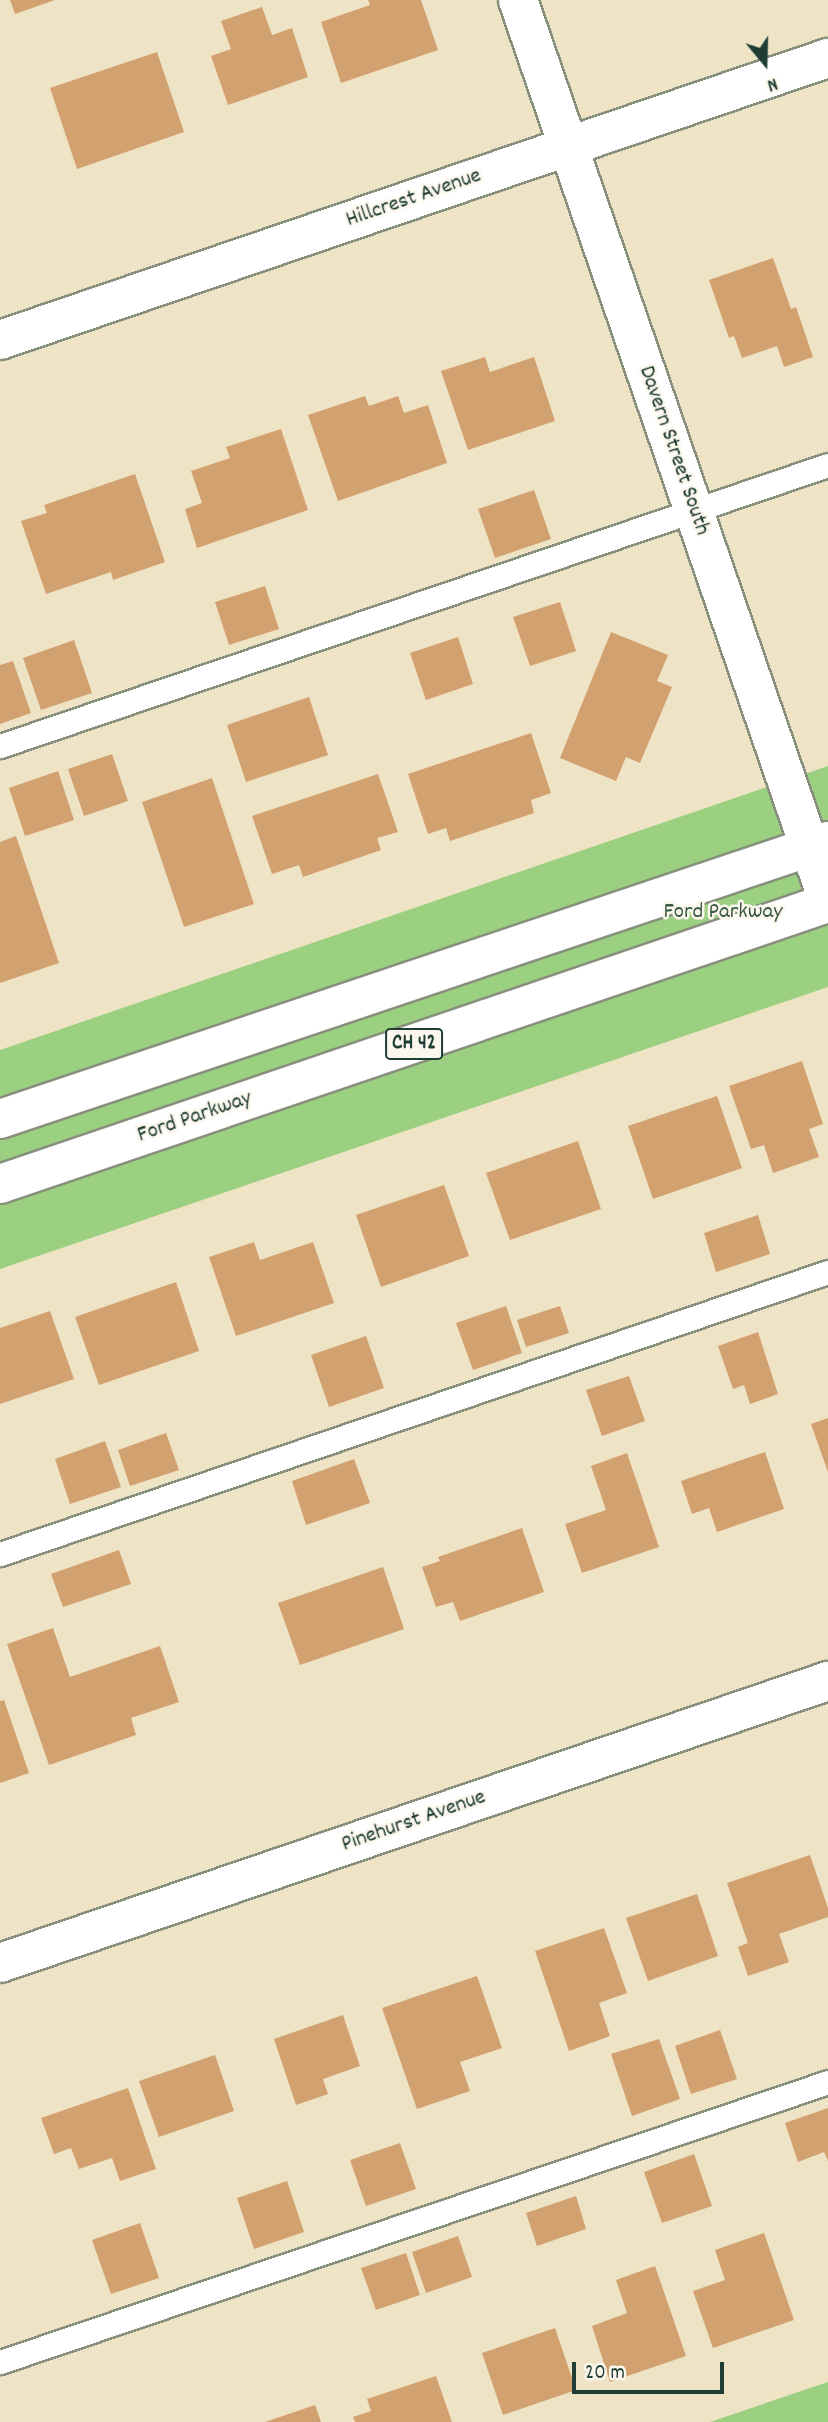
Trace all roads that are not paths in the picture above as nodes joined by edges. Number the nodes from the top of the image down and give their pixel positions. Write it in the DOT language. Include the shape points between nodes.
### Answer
graph roads {
  1 [pos="518,0"];
  2 [pos="828,58"];
  3 [pos="568,146"];
  4 [pos="0,340"];
  5 [pos="828,465"];
  6 [pos="693,510"];
  7 [pos="0,746"];
  8 [pos="819,844"];
  9 [pos="828,902"];
  10 [pos="0,1119"];
  11 [pos="0,1184"];
  12 [pos="828,1272"];
  13 [pos="0,1554"];
  14 [pos="828,1681"];
  15 [pos="0,1963"];
  16 [pos="828,2081"];
  17 [pos="0,2362"];
  1 -- 3 [label="street, Davern Street South"];
  2 -- 3 [label="street, Hillcrest Avenue"];
  3 -- 4 [label="street, Hillcrest Avenue"];
  3 -- 6 [label="street, Davern Street South"];
  5 -- 6 [label="lane"];
  6 -- 7 [label="lane"];
  6 -- 8 [label="street, Davern Street South"];
  8 -- 9 [label="street, Davern Street South"];
  8 -- 10 [label="street"];
  9 -- 11 [label="street, Ford Parkway / CH 42"];
  12 -- 13 [label="lane"];
  14 -- 15 [label="street, Pinehurst Avenue"];
  16 -- 17 [label="lane"];
}
